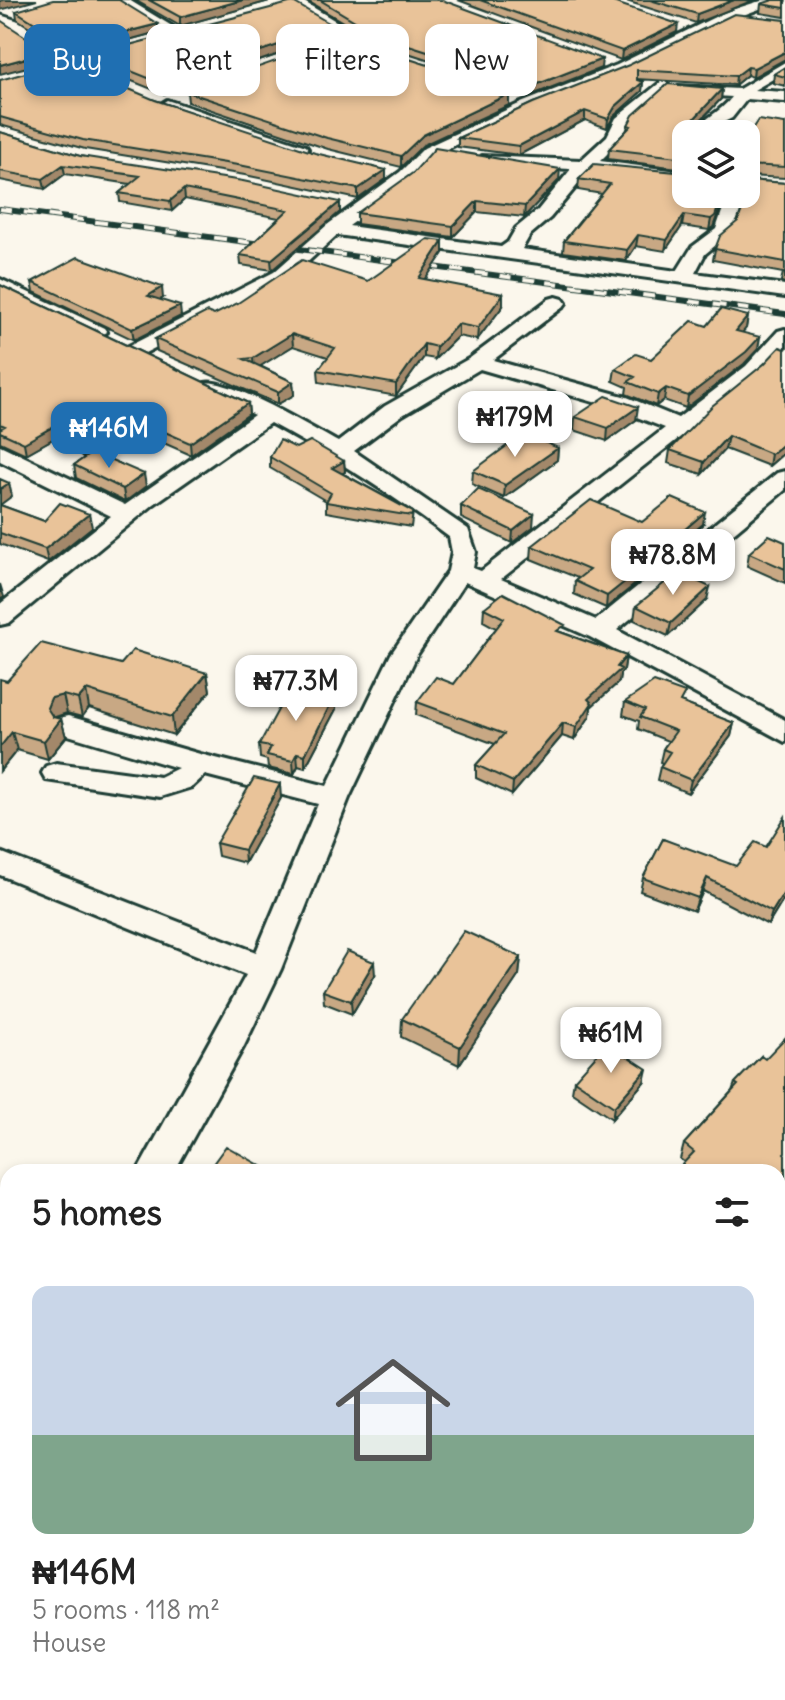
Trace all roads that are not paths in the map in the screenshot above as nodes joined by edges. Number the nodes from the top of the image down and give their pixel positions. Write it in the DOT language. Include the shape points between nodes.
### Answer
graph roads {
  1 [pos="119,0"];
  2 [pos="771,1"];
  3 [pos="290,3"];
  4 [pos="26,10"];
  5 [pos="730,15"];
  6 [pos="0,18"];
  7 [pos="758,19"];
  8 [pos="669,22"];
  9 [pos="168,24"];
  10 [pos="321,24"];
  11 [pos="24,31"];
  12 [pos="697,31"];
  13 [pos="594,58"];
  14 [pos="785,66"];
  15 [pos="622,68"];
  16 [pos="594,77"];
  17 [pos="662,86"];
  18 [pos="744,93"];
  19 [pos="178,96"];
  20 [pos="510,96"];
  21 [pos="785,97"];
  22 [pos="526,106"];
  23 [pos="716,120"];
  24 [pos="430,151"];
  25 [pos="322,156"];
  26 [pos="588,165"];
  27 [pos="378,169"];
  28 [pos="672,175"];
  29 [pos="406,176"];
  30 [pos="332,202"];
  31 [pos="361,208"];
  32 [pos="732,208"];
  33 [pos="333,229"];
  34 [pos="504,253"];
  35 [pos="683,277"];
  36 [pos="0,285"];
  37 [pos="785,291"];
  38 [pos="556,303"];
  39 [pos="785,335"];
  40 [pos="134,351"];
  41 [pos="477,362"];
  42 [pos="161,364"];
  43 [pos="189,376"];
  44 [pos="271,413"];
  45 [pos="679,426"];
  46 [pos="340,451"];
  47 [pos="0,452"];
  48 [pos="785,478"];
  49 [pos="127,515"];
  50 [pos="473,577"];
  51 [pos="0,617"];
  52 [pos="599,631"];
  53 [pos="68,725"];
  54 [pos="785,732"];
  55 [pos="199,764"];
  56 [pos="56,773"];
  57 [pos="335,798"];
  58 [pos="0,863"];
  59 [pos="265,969"];
  60 [pos="160,1164"];
  1 -- 9 [label="street"];
  2 -- 5 [label="street"];
  3 -- 10 [label="street"];
  4 -- 6 [label="street"];
  5 -- 7 [label="street"];
  5 -- 12 [label="street"];
  6 -- 11 [label="street"];
  8 -- 12 [label="street"];
  12 -- 15 [label="street"];
  13 -- 15 [label="street"];
  14 -- 18 [label="street"];
  15 -- 16 [label="street"];
  16 -- 17 [label="street"];
  16 -- 22 [label="street"];
  17 -- 18 [label="street"];
  17 -- 26 [label="street" via="622,121 614,138"];
  18 -- 21 [label="street"];
  18 -- 23 [label="street"];
  19 -- 25 [label="street" via="157,101"];
  20 -- 22 [label="street"];
  22 -- 24 [label="street"];
  24 -- 26 [label="street" via="509,163"];
  24 -- 29 [label="street"];
  26 -- 28 [label="street"];
  26 -- 34 [label="street"];
  27 -- 29 [label="street"];
  29 -- 31 [label="street"];
  30 -- 31 [label="street"];
  31 -- 33 [label="street"];
  32 -- 35 [label="street" via="724,231 698,251"];
  33 -- 34 [label="street"];
  33 -- 40 [label="street" via="281,276"];
  34 -- 35 [label="street"];
  35 -- 37 [label="street"];
  36 -- 40 [label="street"];
  38 -- 41 [label="street"];
  39 -- 45 [label="street" via="753,370"];
  40 -- 42 [label="street"];
  41 -- 45 [label="street" via="619,402"];
  41 -- 46 [label="street" via="393,411"];
  43 -- 44 [label="street"];
  44 -- 46 [label="street"];
  44 -- 49 [label="street"];
  45 -- 50 [label="street" via="496,569"];
  46 -- 50 [label="street" via="460,534"];
  47 -- 49 [label="street"];
  48 -- 52 [label="street"];
  49 -- 51 [label="street"];
  50 -- 52 [label="street"];
  50 -- 57 [label="street" via="404,654"];
  52 -- 54 [label="street"];
  53 -- 55 [label="street"];
  55 -- 56 [label="street" via="182,780 160,787"];
  55 -- 57 [label="street"];
  57 -- 59 [label="street"];
  58 -- 59 [label="street"];
  59 -- 60 [label="street"];
}
